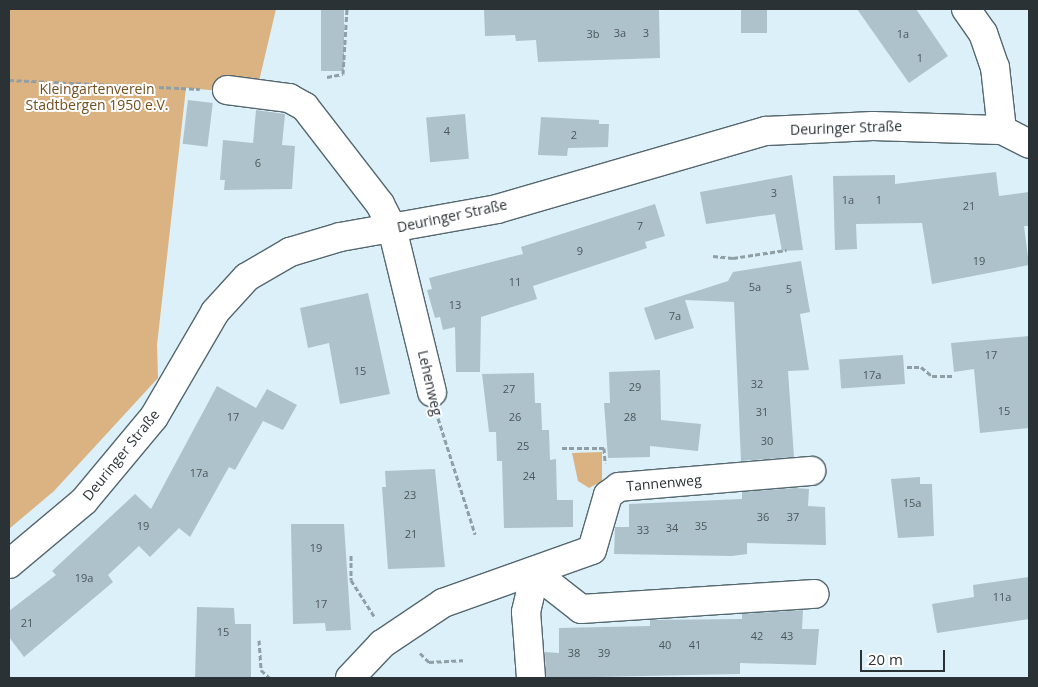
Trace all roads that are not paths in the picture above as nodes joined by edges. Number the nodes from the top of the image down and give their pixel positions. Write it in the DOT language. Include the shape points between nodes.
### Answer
graph roads {
  1 [pos="966,9"];
  2 [pos="227,90"];
  3 [pos="1002,130"];
  4 [pos="1029,144"];
  5 [pos="392,228"];
  6 [pos="432,392"];
  7 [pos="811,471"];
  8 [pos="9,564"];
  9 [pos="535,573"];
  10 [pos="814,594"];
  11 [pos="350,678"];
  12 [pos="531,678"];
  1 -- 3 [label="street" via="983,33 995,66"];
  2 -- 5 [label="street, Lehenweg" via="289,98 304,106 380,204"];
  3 -- 4 [label="street, Deuringer Straße"];
  3 -- 5 [label="street, Deuringer Straße" via="873,126 766,131 497,209"];
  5 -- 6 [label="street, Lehenweg"];
  5 -- 8 [label="street, Deuringer Straße" via="340,237 290,252 247,277 215,312 154,417 90,494"];
  7 -- 9 [label="street, Tannenweg" via="619,487 608,495 592,550"];
  9 -- 10 [label="street" via="581,609"];
  9 -- 11 [label="street, Tannenweg" via="490,584 443,603 394,635"];
  9 -- 12 [label="street" via="526,612"];
}
